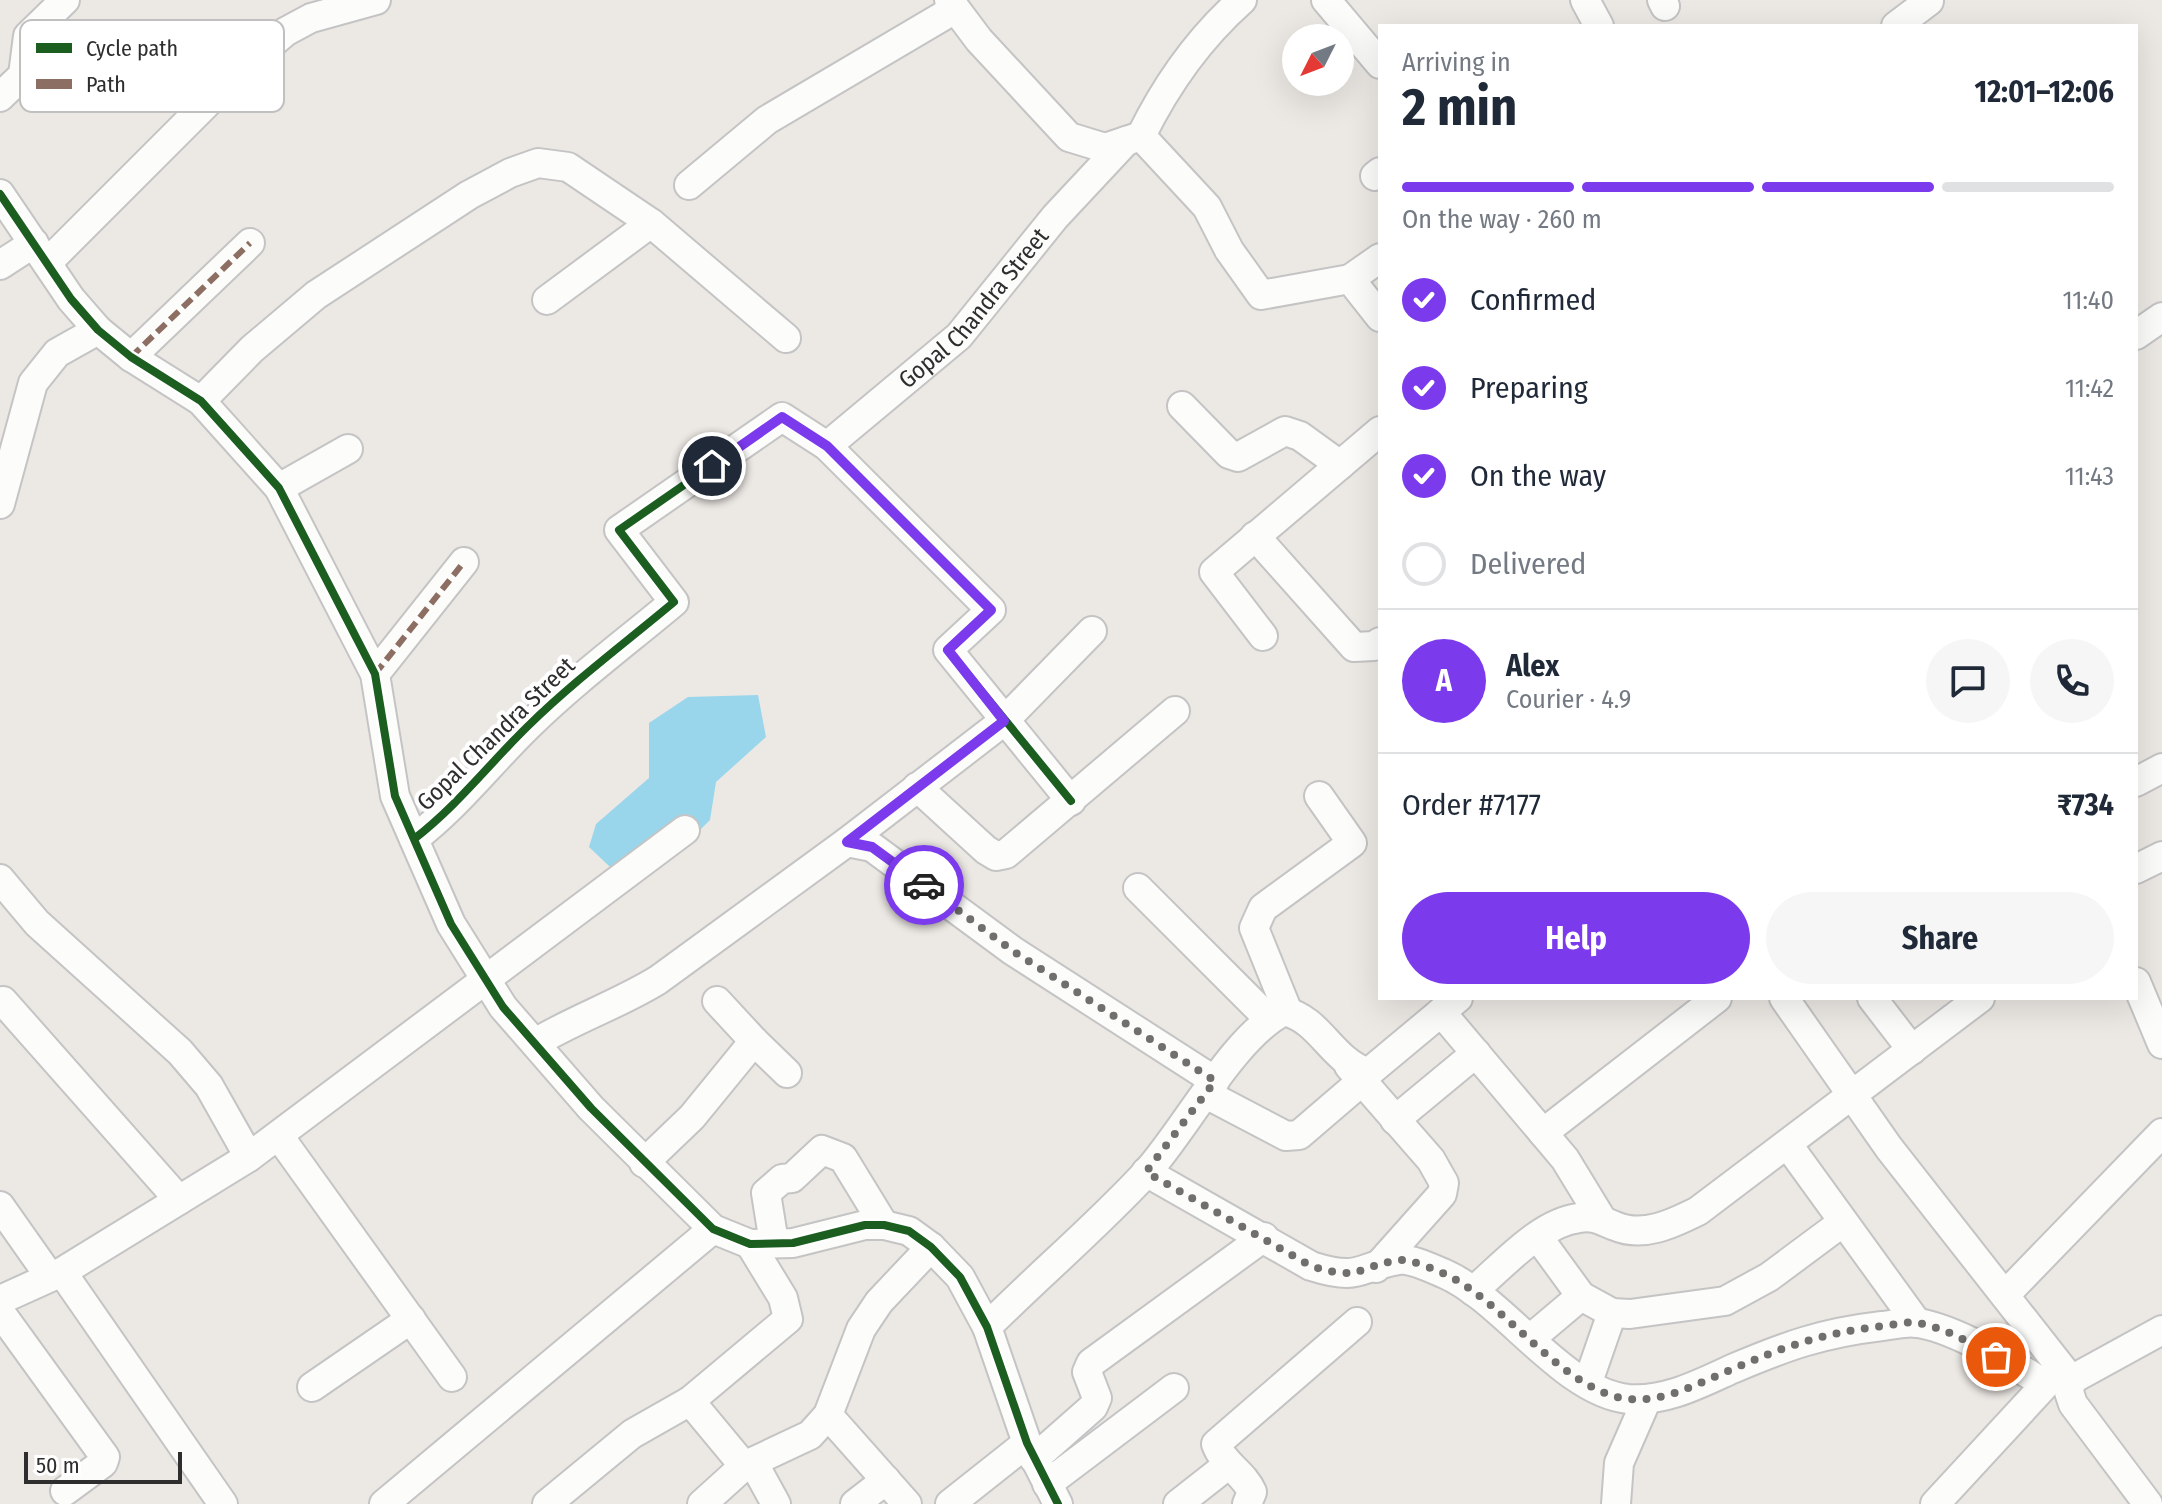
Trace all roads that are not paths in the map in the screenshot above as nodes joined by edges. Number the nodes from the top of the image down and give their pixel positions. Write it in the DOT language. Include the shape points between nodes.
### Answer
graph roads {
  1 [pos="65,0"];
  2 [pos="376,0"];
  3 [pos="1242,0"];
  4 [pos="1326,0"];
  5 [pos="1585,0"];
  6 [pos="1929,1"];
  7 [pos="952,5"];
  8 [pos="44,20"];
  9 [pos="1598,24"];
  10 [pos="1899,24"];
  11 [pos="284,33"];
  12 [pos="1378,62"];
  13 [pos="20,78"];
  14 [pos="0,97"];
  15 [pos="195,112"];
  16 [pos="1134,138"];
  17 [pos="689,185"];
  18 [pos="0,194"];
  19 [pos="651,223"];
  20 [pos="250,243"];
  21 [pos="41,253"];
  22 [pos="1378,259"];
  23 [pos="0,265"];
  24 [pos="1350,279"];
  25 [pos="547,300"];
  26 [pos="1378,314"];
  27 [pos="2162,317"];
  28 [pos="98,330"];
  29 [pos="2138,334"];
  30 [pos="786,338"];
  31 [pos="131,357"];
  32 [pos="201,401"];
  33 [pos="1182,406"];
  34 [pos="1378,433"];
  35 [pos="827,446"];
  36 [pos="348,449"];
  37 [pos="1340,465"];
  38 [pos="279,488"];
  39 [pos="0,504"];
  40 [pos="1255,536"];
  41 [pos="464,562"];
  42 [pos="1092,631"];
  43 [pos="1263,636"];
  44 [pos="1378,643"];
  45 [pos="375,674"];
  46 [pos="1175,711"];
  47 [pos="1004,721"];
  48 [pos="2162,768"];
  49 [pos="2138,781"];
  50 [pos="917,787"];
  51 [pos="1319,796"];
  52 [pos="1071,801"];
  53 [pos="685,830"];
  54 [pos="414,839"];
  55 [pos="847,842"];
  56 [pos="2162,856"];
  57 [pos="2138,868"];
  58 [pos="0,879"];
  59 [pos="1138,888"];
  60 [pos="486,982"];
  61 [pos="2147,993"];
  62 [pos="1714,1000"];
  63 [pos="1785,1000"];
  64 [pos="1874,1000"];
  65 [pos="1978,1000"];
  66 [pos="3,1001"];
  67 [pos="717,1001"];
  68 [pos="1449,1005"];
  69 [pos="1279,1015"];
  70 [pos="754,1041"];
  71 [pos="535,1043"];
  72 [pos="2162,1044"];
  73 [pos="1912,1050"];
  74 [pos="1476,1053"];
  75 [pos="787,1073"];
  76 [pos="1355,1074"];
  77 [pos="1210,1087"];
  78 [pos="1853,1095"];
  79 [pos="1395,1120"];
  80 [pos="1543,1133"];
  81 [pos="2162,1133"];
  82 [pos="279,1136"];
  83 [pos="1788,1145"];
  84 [pos="249,1157"];
  85 [pos="644,1163"];
  86 [pos="1146,1172"];
  87 [pos="179,1200"];
  88 [pos="0,1206"];
  89 [pos="1601,1218"];
  90 [pos="1843,1222"];
  91 [pos="884,1225"];
  92 [pos="713,1229"];
  93 [pos="1264,1237"];
  94 [pos="1538,1237"];
  95 [pos="762,1243"];
  96 [pos="931,1247"];
  97 [pos="1376,1268"];
  98 [pos="56,1275"];
  99 [pos="1473,1291"];
  100 [pos="2005,1295"];
  101 [pos="1581,1296"];
  102 [pos="0,1300"];
  103 [pos="0,1312"];
  104 [pos="1612,1313"];
  105 [pos="411,1319"];
  106 [pos="1357,1322"];
  107 [pos="1917,1323"];
  108 [pos="987,1327"];
  109 [pos="2162,1330"];
  110 [pos="1530,1339"];
  111 [pos="452,1377"];
  112 [pos="2059,1377"];
  113 [pos="1588,1382"];
  114 [pos="312,1387"];
  115 [pos="1174,1388"];
  116 [pos="1647,1399"];
  117 [pos="690,1401"];
  118 [pos="828,1415"];
  119 [pos="1030,1451"];
  120 [pos="1229,1464"];
  121 [pos="749,1465"];
  122 [pos="886,1480"];
  123 [pos="65,1491"];
  124 [pos="1052,1494"];
  125 [pos="223,1504"];
  126 [pos="384,1504"];
  127 [pos="547,1504"];
  128 [pos="702,1504"];
  129 [pos="776,1504"];
  130 [pos="855,1504"];
  131 [pos="907,1504"];
  132 [pos="950,1504"];
  133 [pos="1178,1504"];
  134 [pos="1247,1504"];
  135 [pos="1616,1504"];
  136 [pos="1935,1504"];
  137 [pos="2148,1504"];
  1 -- 8 [label="street"];
  2 -- 11 [label="street" via="311,18"];
  3 -- 16 [label="street, Gopal Chandra Street" via="1177,70"];
  4 -- 12 [label="street"];
  5 -- 9 [label="street"];
  6 -- 10 [label="street"];
  7 -- 16 [label="street" via="1069,137 1105,148"];
  7 -- 17 [label="street" via="767,120"];
  13 -- 14 [label="street"];
  15 -- 21 [label="street"];
  16 -- 24 [label="street" via="1207,207 1261,295"];
  16 -- 35 [label="street, Gopal Chandra Street" via="1055,217 959,336"];
  18 -- 21 [label="street"];
  19 -- 25 [label="street"];
  19 -- 30 [label="street"];
  19 -- 32 [label="street" via="568,167 538,163 510,173 316,295"];
  20 -- 31 [label="street"];
  21 -- 23 [label="street"];
  21 -- 28 [label="street"];
  22 -- 24 [label="street"];
  24 -- 26 [label="street"];
  27 -- 29 [label="street"];
  28 -- 31 [label="street"];
  28 -- 39 [label="street" via="57,353 33,383"];
  31 -- 32 [label="street"];
  32 -- 38 [label="street"];
  33 -- 37 [label="street" via="1229,454 1238,457 1285,431"];
  34 -- 37 [label="street"];
  35 -- 47 [label="street" via="991,610 948,650"];
  35 -- 54 [label="street, Gopal Chandra Street" via="782,417 619,530 674,602 585,672 450,811"];
  36 -- 38 [label="street"];
  37 -- 40 [label="street"];
  38 -- 45 [label="street"];
  40 -- 43 [label="street" via="1214,572"];
  40 -- 44 [label="street" via="1343,639 1354,647"];
  41 -- 45 [label="street"];
  42 -- 47 [label="street"];
  45 -- 54 [label="street" via="395,796"];
  46 -- 52 [label="street"];
  47 -- 50 [label="street"];
  47 -- 52 [label="street"];
  48 -- 49 [label="street"];
  50 -- 52 [label="street" via="996,856 1019,845"];
  50 -- 55 [label="street"];
  51 -- 69 [label="street" via="1352,843 1263,908 1254,928"];
  53 -- 60 [label="street"];
  54 -- 60 [label="street" via="451,924"];
  55 -- 71 [label="street" via="658,980"];
  55 -- 77 [label="street" via="872,847"];
  56 -- 57 [label="street"];
  58 -- 84 [label="street" via="37,923 180,1052 209,1086"];
  59 -- 69 [label="street"];
  60 -- 71 [label="street"];
  60 -- 82 [label="street"];
  61 -- 72 [label="street"];
  62 -- 80 [label="street"];
  63 -- 78 [label="street"];
  64 -- 73 [label="street"];
  65 -- 73 [label="street"];
  66 -- 87 [label="street"];
  67 -- 70 [label="street"];
  68 -- 74 [label="street"];
  68 -- 76 [label="street" via="1368,1073"];
  69 -- 76 [label="street" via="1302,1016"];
  69 -- 77 [label="street"];
  70 -- 75 [label="street"];
  70 -- 85 [label="street" via="692,1117"];
  71 -- 85 [label="street"];
  73 -- 78 [label="street"];
  74 -- 79 [label="street"];
  74 -- 80 [label="street"];
  76 -- 77 [label="street" via="1299,1135 1286,1136"];
  76 -- 79 [label="street"];
  77 -- 86 [label="street"];
  78 -- 83 [label="street"];
  78 -- 100 [label="street"];
  79 -- 97 [label="street" via="1444,1183 1442,1194"];
  80 -- 89 [label="street"];
  81 -- 100 [label="street"];
  82 -- 84 [label="street"];
  82 -- 105 [label="street"];
  83 -- 89 [label="street" via="1675,1223 1630,1230"];
  83 -- 90 [label="street"];
  84 -- 87 [label="street"];
  85 -- 92 [label="street"];
  86 -- 93 [label="street"];
  86 -- 108 [label="street"];
  87 -- 98 [label="street"];
  88 -- 98 [label="street"];
  89 -- 94 [label="street" via="1580,1217"];
  90 -- 104 [label="street" via="1769,1277 1725,1301"];
  90 -- 107 [label="street"];
  91 -- 95 [label="street" via="793,1243"];
  91 -- 95 [label="street" via="843,1158 822,1150 766,1193"];
  91 -- 96 [label="street" via="909,1231"];
  92 -- 95 [label="street"];
  92 -- 126 [label="street"];
  93 -- 97 [label="street" via="1311,1266 1337,1274"];
  93 -- 119 [label="street" via="1091,1363 1087,1372 1097,1398 1093,1407"];
  94 -- 99 [label="street"];
  94 -- 101 [label="street"];
  95 -- 117 [label="street" via="788,1319"];
  96 -- 108 [label="street" via="960,1277"];
  96 -- 118 [label="street" via="861,1329"];
  97 -- 99 [label="street" via="1401,1260 1446,1275"];
  98 -- 102 [label="street"];
  98 -- 125 [label="street"];
  99 -- 110 [label="street"];
  100 -- 112 [label="street"];
  101 -- 104 [label="street"];
  101 -- 110 [label="street"];
  103 -- 123 [label="street" via="105,1457"];
  104 -- 113 [label="street"];
  105 -- 111 [label="street"];
  105 -- 114 [label="street"];
  106 -- 120 [label="street" via="1225,1433 1216,1444"];
  107 -- 112 [label="street"];
  107 -- 116 [label="street" via="1799,1340 1671,1395"];
  108 -- 119 [label="street"];
  109 -- 112 [label="street"];
  110 -- 113 [label="street"];
  112 -- 136 [label="street" via="1990,1441"];
  112 -- 137 [label="street" via="2073,1404"];
  113 -- 116 [label="street" via="1626,1399"];
  115 -- 124 [label="street"];
  116 -- 135 [label="street" via="1619,1463"];
  117 -- 121 [label="street"];
  117 -- 127 [label="street" via="632,1434"];
  118 -- 121 [label="street" via="810,1435"];
  118 -- 122 [label="street"];
  119 -- 124 [label="street"];
  119 -- 132 [label="street"];
  120 -- 133 [label="street"];
  120 -- 134 [label="street" via="1252,1492"];
  121 -- 128 [label="street"];
  121 -- 129 [label="street"];
  122 -- 130 [label="street"];
  122 -- 131 [label="street"];
}
